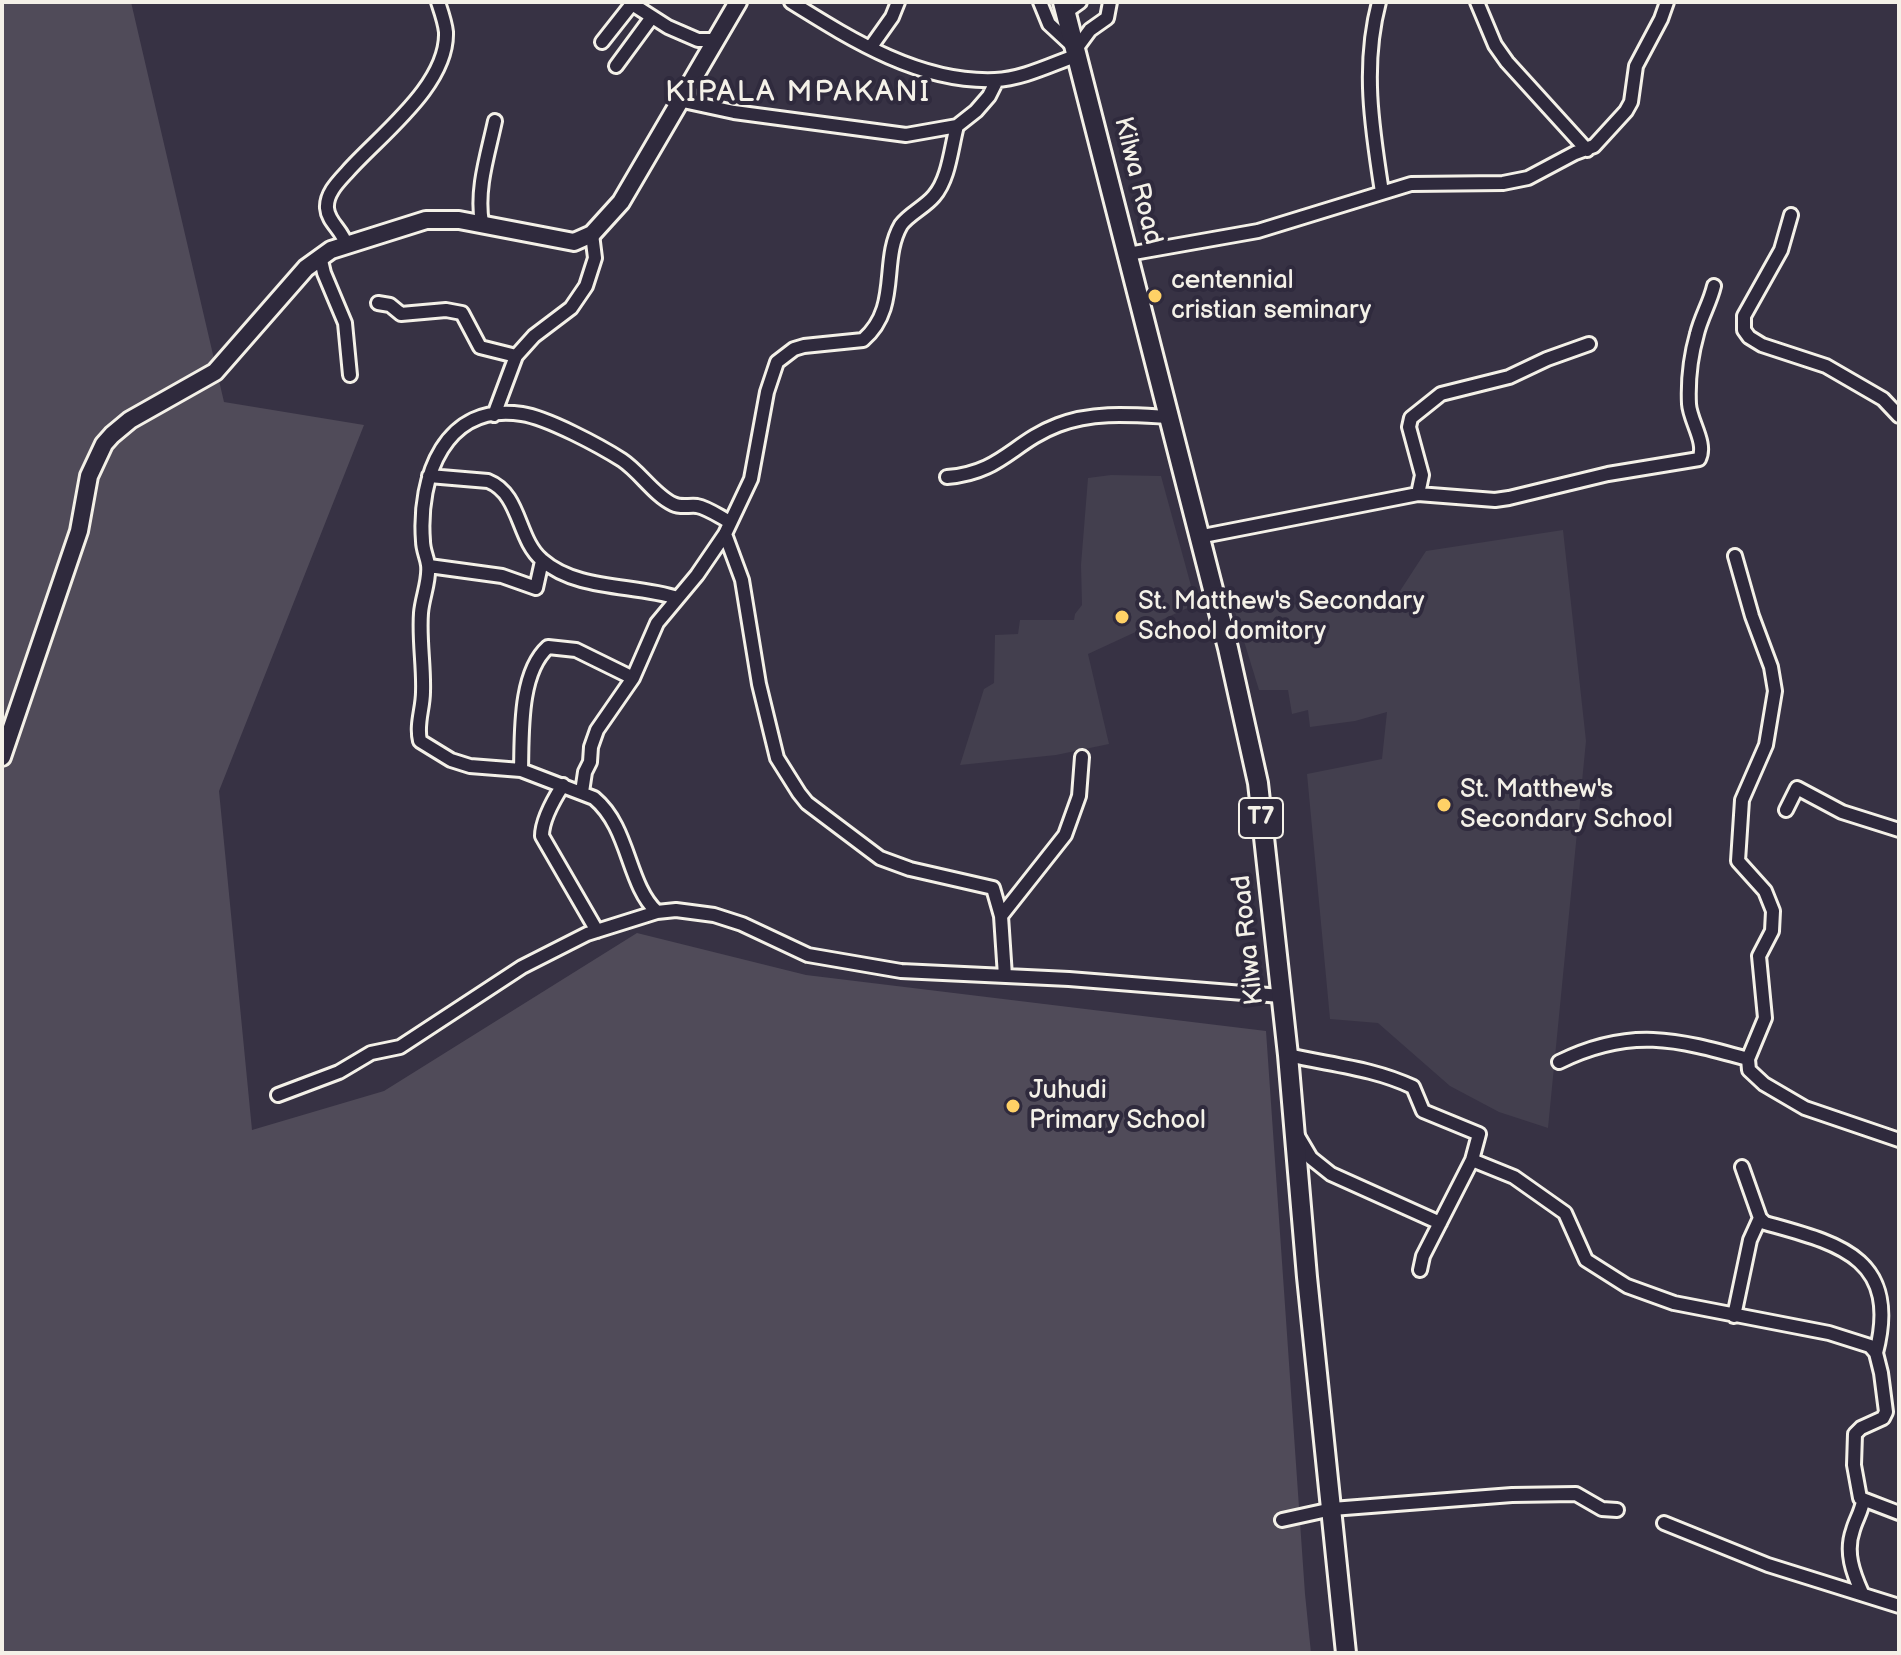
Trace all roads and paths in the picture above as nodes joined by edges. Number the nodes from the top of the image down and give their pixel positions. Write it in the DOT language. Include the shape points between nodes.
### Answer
graph roads {
  1 [pos="438,2"];
  2 [pos="738,2"];
  3 [pos="791,2"];
  4 [pos="898,2"];
  5 [pos="1040,2"];
  6 [pos="1110,2"];
  7 [pos="1379,2"];
  8 [pos="1477,2"];
  9 [pos="1667,2"];
  10 [pos="1070,5"];
  11 [pos="652,17"];
  12 [pos="717,40"];
  13 [pos="602,42"];
  14 [pos="870,48"];
  15 [pos="1077,52"];
  16 [pos="616,66"];
  17 [pos="997,80"];
  18 [pos="683,101"];
  19 [pos="495,121"];
  20 [pos="957,126"];
  21 [pos="1587,150"];
  22 [pos="1382,192"];
  23 [pos="1791,215"];
  24 [pos="482,223"];
  25 [pos="592,234"];
  26 [pos="346,245"];
  27 [pos="1128,254"];
  28 [pos="320,256"];
  29 [pos="1714,286"];
  30 [pos="378,303"];
  31 [pos="1589,344"];
  32 [pos="516,356"];
  33 [pos="350,375"];
  34 [pos="1899,399"];
  35 [pos="1899,414"];
  36 [pos="494,415"];
  37 [pos="1170,417"];
  38 [pos="429,476"];
  39 [pos="947,477"];
  40 [pos="1418,494"];
  41 [pos="728,528"];
  42 [pos="1198,537"];
  43 [pos="1735,556"];
  44 [pos="542,561"];
  45 [pos="429,566"];
  46 [pos="677,598"];
  47 [pos="633,678"];
  48 [pos="2,757"];
  49 [pos="1082,757"];
  50 [pos="521,770"];
  51 [pos="563,785"];
  52 [pos="582,792"];
  53 [pos="1786,810"];
  54 [pos="1899,830"];
  55 [pos="657,912"];
  56 [pos="1001,916"];
  57 [pos="597,931"];
  58 [pos="1005,976"];
  59 [pos="1281,996"];
  60 [pos="1288,1055"];
  61 [pos="1748,1059"];
  62 [pos="1559,1062"];
  63 [pos="278,1095"];
  64 [pos="1293,1127"];
  65 [pos="1899,1140"];
  66 [pos="1472,1160"];
  67 [pos="1742,1167"];
  68 [pos="1760,1218"];
  69 [pos="1440,1223"];
  70 [pos="1420,1270"];
  71 [pos="1734,1316"];
  72 [pos="1876,1353"];
  73 [pos="1885,1416"];
  74 [pos="1899,1416"];
  75 [pos="1863,1500"];
  76 [pos="1332,1509"];
  77 [pos="1617,1510"];
  78 [pos="1899,1513"];
  79 [pos="1282,1520"];
  80 [pos="1664,1523"];
  81 [pos="1862,1593"];
  82 [pos="1899,1606"];
  83 [pos="1346,1653"];
  1 -- 26 [label="street" via="446,32 431,82 328,198 329,215"];
  2 -- 12 [label="main road"];
  3 -- 14 [label="street"];
  4 -- 14 [label="street"];
  5 -- 15 [label="street" via="1049,24"];
  6 -- 15 [label="street" via="1107,18 1090,30"];
  7 -- 22 [label="street" via="1369,85"];
  8 -- 21 [label="street" via="1507,62"];
  9 -- 21 [label="street" via="1636,66 1631,102"];
  10 -- 15 [label="highway, Kilwa Road / T7"];
  11 -- 12 [label="street" via="698,40"];
  11 -- 13 [label="street" via="629,5"];
  11 -- 16 [label="street"];
  12 -- 18 [label="main road"];
  14 -- 17 [label="street" via="940,75"];
  15 -- 17 [label="street"];
  15 -- 27 [label="highway, Kilwa Road / T7"];
  17 -- 20 [label="street" via="982,104"];
  18 -- 20 [label="street" via="896,135"];
  18 -- 25 [label="main road" via="621,202"];
  19 -- 24 [label="street" via="479,208"];
  20 -- 41 [label="street" via="941,187 901,225 885,309 872,330 863,340 794,349 777,362 755,466"];
  21 -- 22 [label="street" via="1528,178 1411,184"];
  22 -- 27 [label="street" via="1258,231"];
  23 -- 35 [label="street" via="1781,250 1748,307 1743,328 1762,345 1826,366"];
  24 -- 25 [label="main road" via="574,242"];
  24 -- 26 [label="main road" via="426,220"];
  25 -- 32 [label="street" via="595,258 579,297"];
  26 -- 28 [label="main road"];
  27 -- 37 [label="highway, Kilwa Road / T7"];
  28 -- 33 [label="street" via="345,323"];
  28 -- 48 [label="main road" via="215,372 130,420 104,444 89,476 79,531"];
  29 -- 40 [label="street" via="1697,331 1690,388 1700,458 1501,499"];
  30 -- 32 [label="street" via="401,314 462,313 480,347"];
  31 -- 40 [label="street" via="1509,377 1441,394 1421,409 1409,427 1422,475"];
  32 -- 36 [label="street"];
  34 -- 35 [label="street"];
  36 -- 38 [label="street" via="456,430"];
  36 -- 41 [label="street" via="523,414 562,429 621,459 669,502 700,507"];
  37 -- 39 [label="street" via="1080,419 1041,433 977,473"];
  37 -- 42 [label="highway, Kilwa Road / T7"];
  38 -- 44 [label="street" via="498,485"];
  38 -- 45 [label="street" via="422,531"];
  40 -- 42 [label="street"];
  41 -- 46 [label="street"];
  41 -- 56 [label="street" via="777,758 790,780 807,803 880,858 993,888"];
  42 -- 59 [label="highway, Kilwa Road / T7" via="1258,783"];
  43 -- 61 [label="street" via="1775,691 1766,745 1742,800 1738,861 1765,891 1773,911 1772,931 1759,956 1765,1018"];
  44 -- 45 [label="street" via="536,588 502,576"];
  44 -- 46 [label="street" via="598,584"];
  45 -- 50 [label="street" via="420,636 420,741 470,766"];
  46 -- 47 [label="street" via="657,623"];
  47 -- 50 [label="street" via="576,650 548,647 530,677"];
  47 -- 52 [label="street" via="597,730"];
  49 -- 56 [label="street" via="1079,796 1065,835"];
  50 -- 51 [label="street"];
  51 -- 52 [label="street"];
  51 -- 57 [label="street" via="541,833"];
  52 -- 55 [label="street" via="603,807 626,847 646,902"];
  53 -- 54 [label="street" via="1797,788 1842,812"];
  55 -- 57 [label="street"];
  55 -- 58 [label="street" via="685,909 714,915 798,951 851,964"];
  56 -- 58 [label="street"];
  57 -- 63 [label="street" via="522,967 400,1047 361,1057 339,1072"];
  58 -- 59 [label="street"];
  59 -- 60 [label="highway, Kilwa Road / T7"];
  60 -- 64 [label="highway, Kilwa Road / T7"];
  60 -- 66 [label="street" via="1356,1067 1410,1086 1423,1111 1477,1132"];
  61 -- 62 [label="street" via="1653,1039 1598,1045"];
  61 -- 65 [label="street" via="1751,1073 1805,1108"];
  64 -- 69 [label="street" via="1322,1169"];
  64 -- 76 [label="highway, Kilwa Road / T7"];
  66 -- 69 [label="street"];
  66 -- 71 [label="street" via="1514,1177 1565,1213 1583,1256 1608,1275 1649,1295"];
  67 -- 68 [label="street"];
  68 -- 71 [label="street" via="1750,1240"];
  68 -- 72 [label="street" via="1851,1248 1881,1270 1893,1311"];
  69 -- 70 [label="street"];
  71 -- 72 [label="street" via="1854,1339"];
  72 -- 73 [label="street"];
  73 -- 74 [label="street"];
  73 -- 75 [label="street" via="1861,1428 1854,1438 1856,1480"];
  75 -- 78 [label="street"];
  75 -- 81 [label="street" via="1849,1545"];
  76 -- 77 [label="street" via="1564,1494"];
  76 -- 79 [label="street"];
  76 -- 83 [label="highway, Kilwa Road / T7"];
  80 -- 81 [label="street" via="1768,1565"];
  81 -- 82 [label="street"];
}
